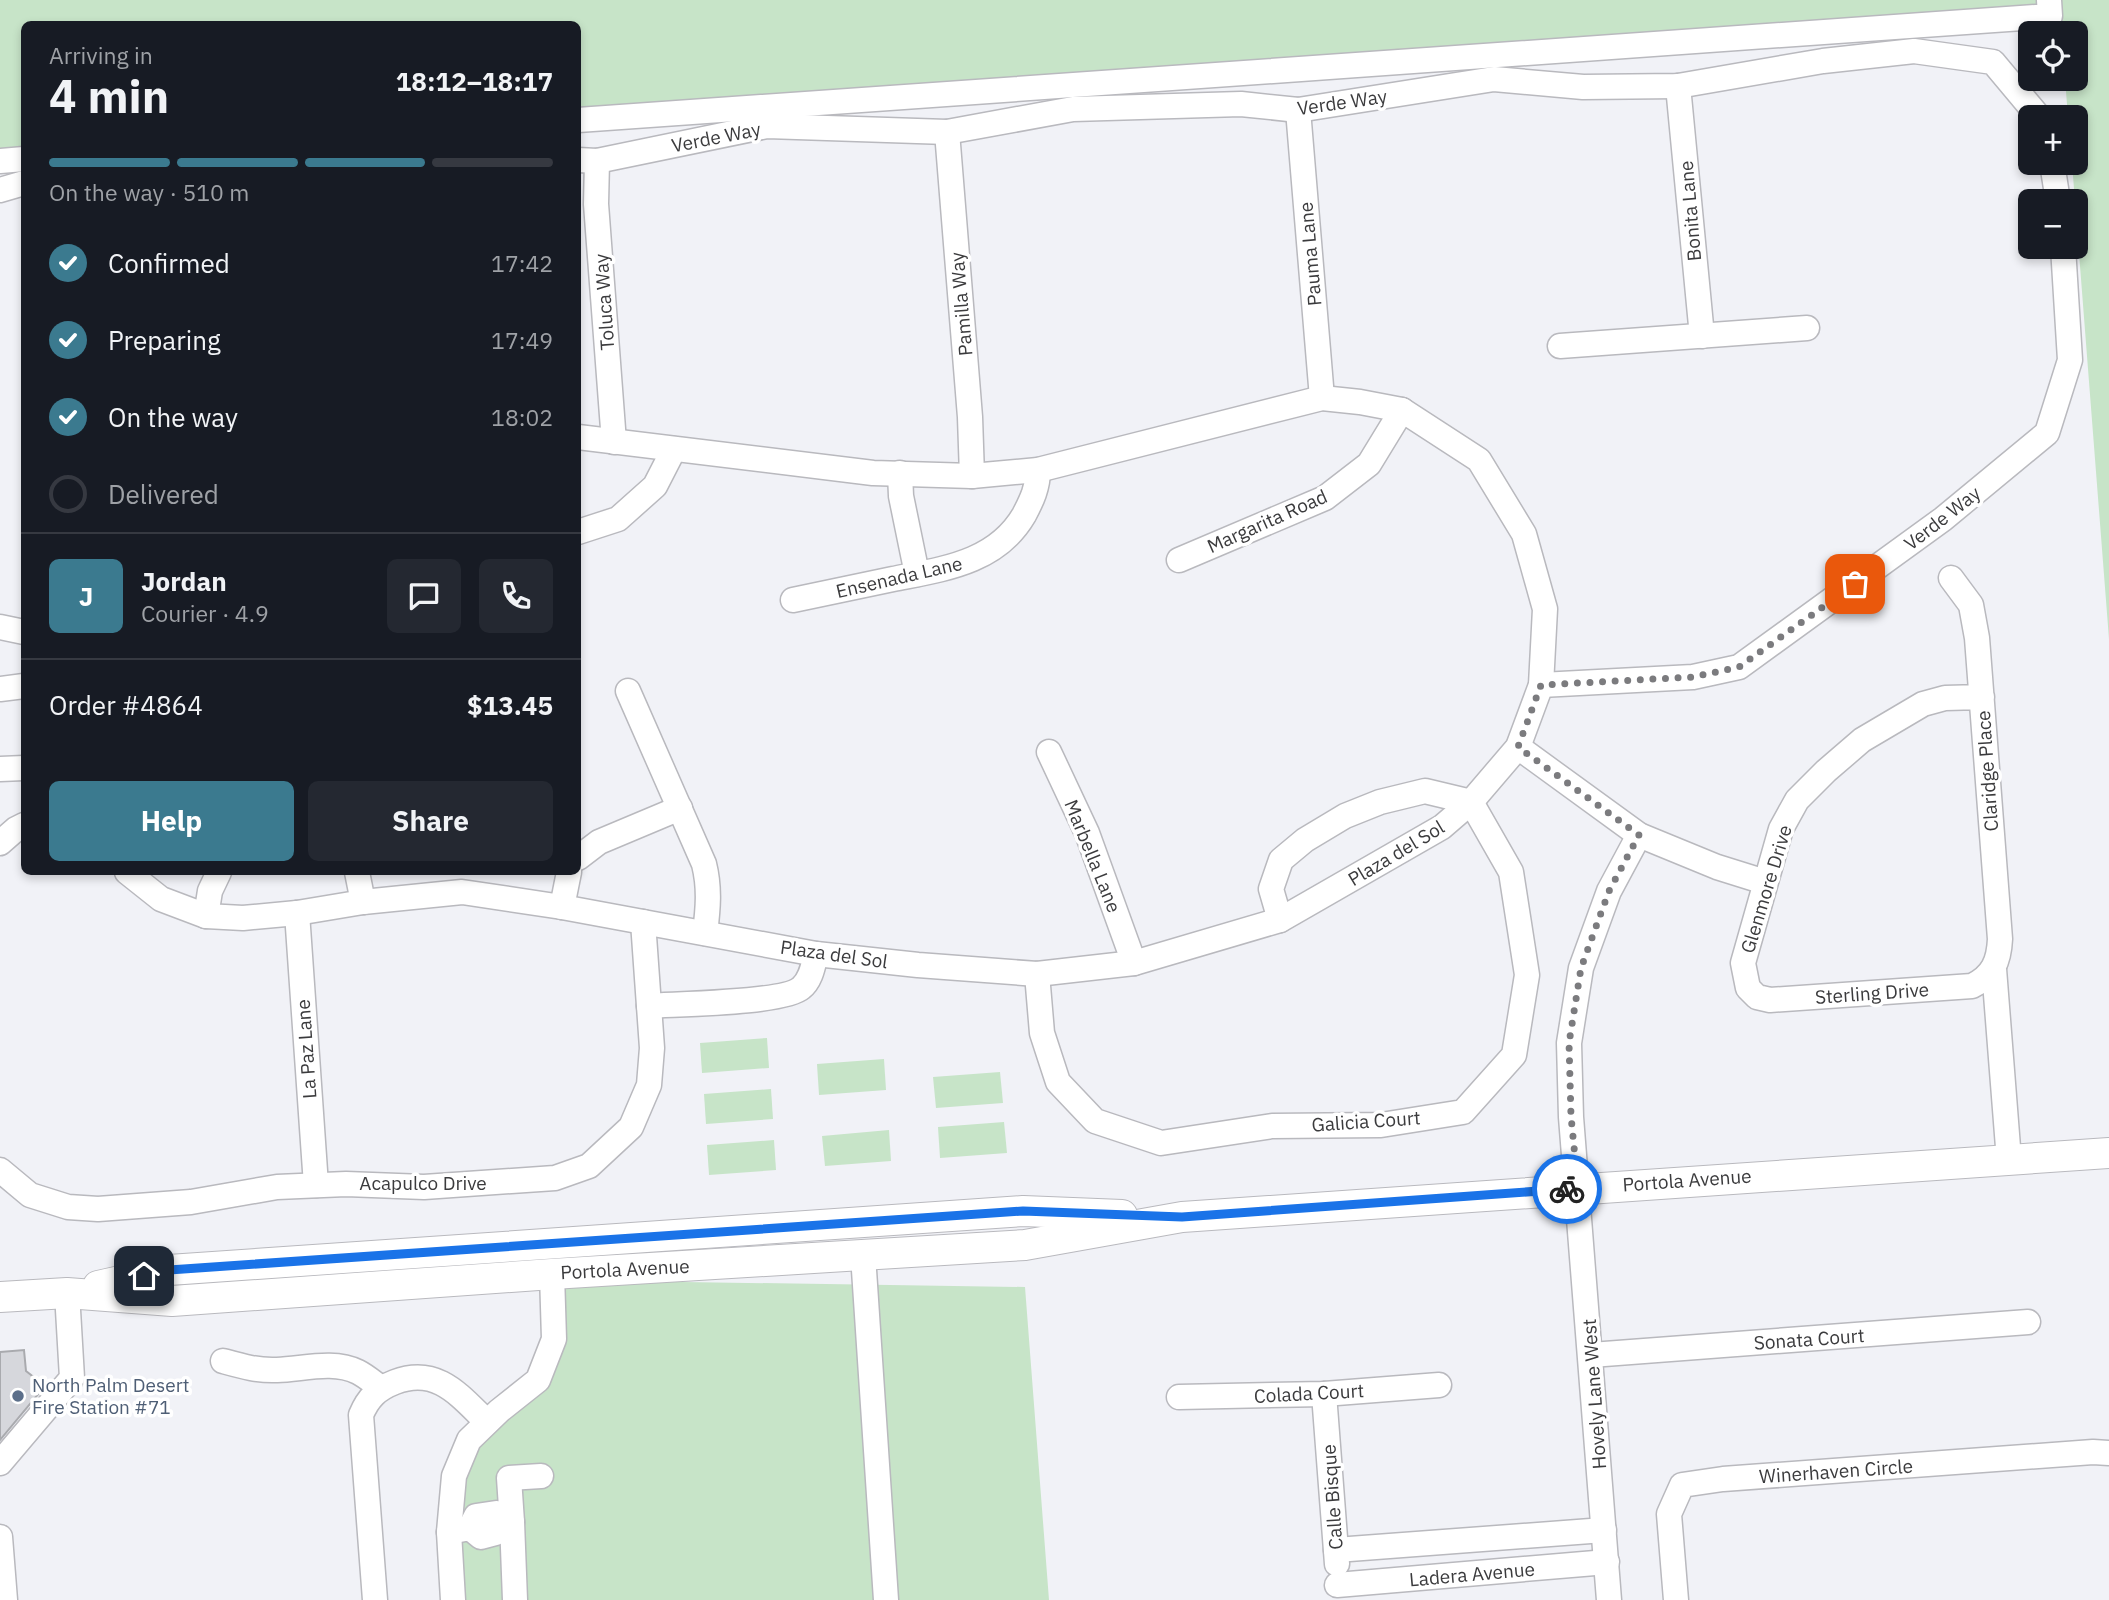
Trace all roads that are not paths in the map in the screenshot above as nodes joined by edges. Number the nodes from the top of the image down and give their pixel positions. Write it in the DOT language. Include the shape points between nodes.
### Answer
graph roads {
  1 [pos="2049,0"];
  2 [pos="1678,86"];
  3 [pos="2029,105"];
  4 [pos="1298,110"];
  5 [pos="581,120"];
  6 [pos="947,132"];
  7 [pos="21,159"];
  8 [pos="0,161"];
  9 [pos="587,161"];
  10 [pos="21,184"];
  11 [pos="0,190"];
  12 [pos="2064,259"];
  13 [pos="1807,328"];
  14 [pos="1702,336"];
  15 [pos="1560,346"];
  16 [pos="1322,398"];
  17 [pos="1402,410"];
  18 [pos="581,437"];
  19 [pos="614,442"];
  20 [pos="674,449"];
  21 [pos="1038,470"];
  22 [pos="900,473"];
  23 [pos="972,476"];
  24 [pos="581,530"];
  25 [pos="1179,560"];
  26 [pos="917,574"];
  27 [pos="1951,578"];
  28 [pos="793,600"];
  29 [pos="0,627"];
  30 [pos="21,631"];
  31 [pos="1541,685"];
  32 [pos="21,686"];
  33 [pos="0,689"];
  34 [pos="628,691"];
  35 [pos="1982,696"];
  36 [pos="1518,747"];
  37 [pos="1049,752"];
  38 [pos="21,768"];
  39 [pos="0,769"];
  40 [pos="1471,802"];
  41 [pos="680,808"];
  42 [pos="21,826"];
  43 [pos="1639,835"];
  44 [pos="0,843"];
  45 [pos="581,856"];
  46 [pos="131,875"];
  47 [pos="218,875"];
  48 [pos="358,875"];
  49 [pos="568,875"];
  50 [pos="1765,882"];
  51 [pos="363,902"];
  52 [pos="562,907"];
  53 [pos="297,913"];
  54 [pos="206,916"];
  55 [pos="1280,920"];
  56 [pos="643,922"];
  57 [pos="705,933"];
  58 [pos="817,954"];
  59 [pos="1134,963"];
  60 [pos="1994,969"];
  61 [pos="1037,974"];
  62 [pos="1748,988"];
  63 [pos="649,1006"];
  64 [pos="2109,1153"];
  65 [pos="2009,1160"];
  66 [pos="0,1170"];
  67 [pos="316,1185"];
  68 [pos="1578,1188"];
  69 [pos="1182,1217"];
  70 [pos="699,1234"];
  71 [pos="863,1255"];
  72 [pos="552,1274"];
  73 [pos="67,1293"];
  74 [pos="0,1297"];
  75 [pos="2028,1322"];
  76 [pos="1591,1355"];
  77 [pos="223,1361"];
  78 [pos="1439,1385"];
  79 [pos="381,1388"];
  80 [pos="1324,1394"];
  81 [pos="1179,1397"];
  82 [pos="487,1422"];
  83 [pos="2109,1453"];
  84 [pos="0,1463"];
  85 [pos="541,1476"];
  86 [pos="509,1523"];
  87 [pos="459,1530"];
  88 [pos="1604,1530"];
  89 [pos="0,1537"];
  90 [pos="1426,1543"];
  91 [pos="1336,1550"];
  92 [pos="1606,1562"];
  93 [pos="1430,1577"];
  94 [pos="1338,1592"];
  95 [pos="5,1600"];
  96 [pos="375,1600"];
  97 [pos="453,1600"];
  98 [pos="515,1600"];
  99 [pos="886,1600"];
  100 [pos="1609,1600"];
  101 [pos="1676,1600"];
  1 -- 5 [label="street" via="2050,16"];
  2 -- 3 [label="street, Verde Way" via="1914,51 1993,62"];
  2 -- 4 [label="street, Verde Way" via="1583,87 1494,79"];
  2 -- 14 [label="street, Bonita Lane"];
  4 -- 6 [label="street, Verde Way" via="1241,104 1073,109"];
  4 -- 16 [label="street, Pauma Lane"];
  6 -- 9 [label="street, Verde Way" via="767,126"];
  6 -- 23 [label="street, Pamilla Way"];
  7 -- 8 [label="street"];
  9 -- 19 [label="street, Toluca Way" via="596,204"];
  10 -- 11 [label="street"];
  12 -- 31 [label="street, Verde Way" via="2070,360 2047,433 1943,519 1739,667 1693,677"];
  13 -- 14 [label="street"];
  14 -- 15 [label="street"];
  16 -- 17 [label="street, Plaza del Sol"];
  16 -- 21 [label="street, Plaza del Sol"];
  17 -- 25 [label="street, Margarita Road" via="1369,464 1325,498"];
  17 -- 31 [label="street, Plaza del Sol" via="1479,460 1524,534 1545,609"];
  18 -- 19 [label="street, Plaza del Sol"];
  19 -- 20 [label="street, Plaza del Sol"];
  20 -- 22 [label="street, Plaza del Sol"];
  20 -- 24 [label="street" via="655,486 618,519"];
  21 -- 23 [label="street, Plaza del Sol"];
  21 -- 26 [label="street, Ensenada Lane" via="1032,501 1010,535 964,564"];
  22 -- 23 [label="street, Plaza del Sol"];
  22 -- 26 [label="street"];
  26 -- 28 [label="street, Ensenada Lane"];
  27 -- 35 [label="street, Claridge Place" via="1970,605"];
  29 -- 30 [label="street"];
  31 -- 36 [label="street, Plaza del Sol"];
  32 -- 33 [label="street"];
  34 -- 41 [label="street"];
  35 -- 50 [label="street, Glenmore Drive" via="1923,704 1862,740 1797,800 1781,829"];
  35 -- 60 [label="street, Claridge Place" via="2000,939"];
  36 -- 40 [label="street, Plaza del Sol"];
  36 -- 43 [label="street"];
  37 -- 59 [label="street, Marbella Lane" via="1087,833"];
  38 -- 39 [label="street"];
  40 -- 55 [label="street, Plaza del Sol" via="1442,827"];
  40 -- 55 [label="street" via="1425,791 1402,796 1345,817 1305,840 1281,860 1271,889"];
  40 -- 61 [label="street, Galicia Court" via="1511,872 1527,975 1514,1055 1463,1112 1381,1125 1272,1126 1161,1143 1095,1121 1058,1082 1042,1033"];
  41 -- 45 [label="street" via="600,842"];
  41 -- 57 [label="street" via="708,879"];
  42 -- 44 [label="street"];
  43 -- 50 [label="street"];
  43 -- 68 [label="street, Hovely Lane West" via="1609,891 1581,968 1569,1043"];
  46 -- 54 [label="street, Plaza del Sol" via="161,899"];
  47 -- 54 [label="street"];
  48 -- 51 [label="street"];
  49 -- 52 [label="street"];
  50 -- 62 [label="street, Glenmore Drive" via="1743,963"];
  51 -- 52 [label="street, Plaza del Sol" via="462,892"];
  51 -- 53 [label="street, Plaza del Sol"];
  52 -- 56 [label="street, Plaza del Sol"];
  53 -- 54 [label="street, Plaza del Sol"];
  53 -- 67 [label="street, La Paz Lane"];
  55 -- 59 [label="street, Plaza del Sol"];
  56 -- 57 [label="street, Plaza del Sol"];
  56 -- 63 [label="street, Acapulco Drive"];
  57 -- 58 [label="street, Plaza del Sol"];
  58 -- 61 [label="street, Plaza del Sol"];
  58 -- 63 [label="street" via="808,981 793,994"];
  59 -- 61 [label="street, Plaza del Sol"];
  60 -- 62 [label="street, Sterling Drive" via="1972,986 1770,1000 1757,997"];
  60 -- 65 [label="street, Claridge Place"];
  63 -- 67 [label="street, Acapulco Drive" via="649,1085 631,1127 589,1166 555,1178 518,1181 424,1187"];
  64 -- 65 [label="main road, Portola Avenue"];
  65 -- 68 [label="main road, Portola Avenue"];
  66 -- 67 [label="street, Acapulco Drive" via="30,1195 68,1207 98,1209"];
  68 -- 69 [label="main road, Portola Avenue"];
  68 -- 76 [label="street, Hovely Lane West"];
  69 -- 70 [label="main road, Portola Avenue" via="1023,1211"];
  69 -- 71 [label="main road, Portola Avenue" via="1025,1245"];
  70 -- 72 [label="main road" via="676,1248 571,1257 554,1265"];
  70 -- 73 [label="main road, Portola Avenue" via="169,1270"];
  71 -- 72 [label="main road, Portola Avenue"];
  71 -- 99 [label="street"];
  72 -- 73 [label="main road, Portola Avenue" via="172,1301"];
  72 -- 82 [label="street" via="554,1339 538,1380"];
  73 -- 74 [label="main road, Portola Avenue"];
  73 -- 84 [label="street" via="72,1378"];
  75 -- 76 [label="street, Sonata Court"];
  76 -- 88 [label="street, Hovely Lane West"];
  77 -- 79 [label="street" via="252,1369 340,1367 358,1372"];
  78 -- 80 [label="street, Colada Court"];
  79 -- 82 [label="street" via="408,1378 435,1379"];
  79 -- 96 [label="street" via="367,1401 361,1415"];
  80 -- 81 [label="street, Colada Court"];
  80 -- 91 [label="street, Calle Bisque"];
  82 -- 87 [label="street" via="469,1440 454,1476"];
  83 -- 101 [label="street, Winerhaven Circle" via="1682,1485 1669,1514"];
  85 -- 86 [label="street" via="509,1478"];
  86 -- 87 [label="street" via="496,1533 481,1536"];
  86 -- 98 [label="street"];
  87 -- 97 [label="street"];
  88 -- 90 [label="street, Ladera Avenue"];
  88 -- 92 [label="street, Hovely Lane West"];
  89 -- 95 [label="street"];
  90 -- 91 [label="street, Ladera Avenue"];
  90 -- 93 [label="street"];
  91 -- 94 [label="street, Calle Bisque"];
  92 -- 93 [label="street, Ladera Avenue"];
  92 -- 100 [label="street, Hovely Lane West"];
  93 -- 94 [label="street, Ladera Avenue"];
}
